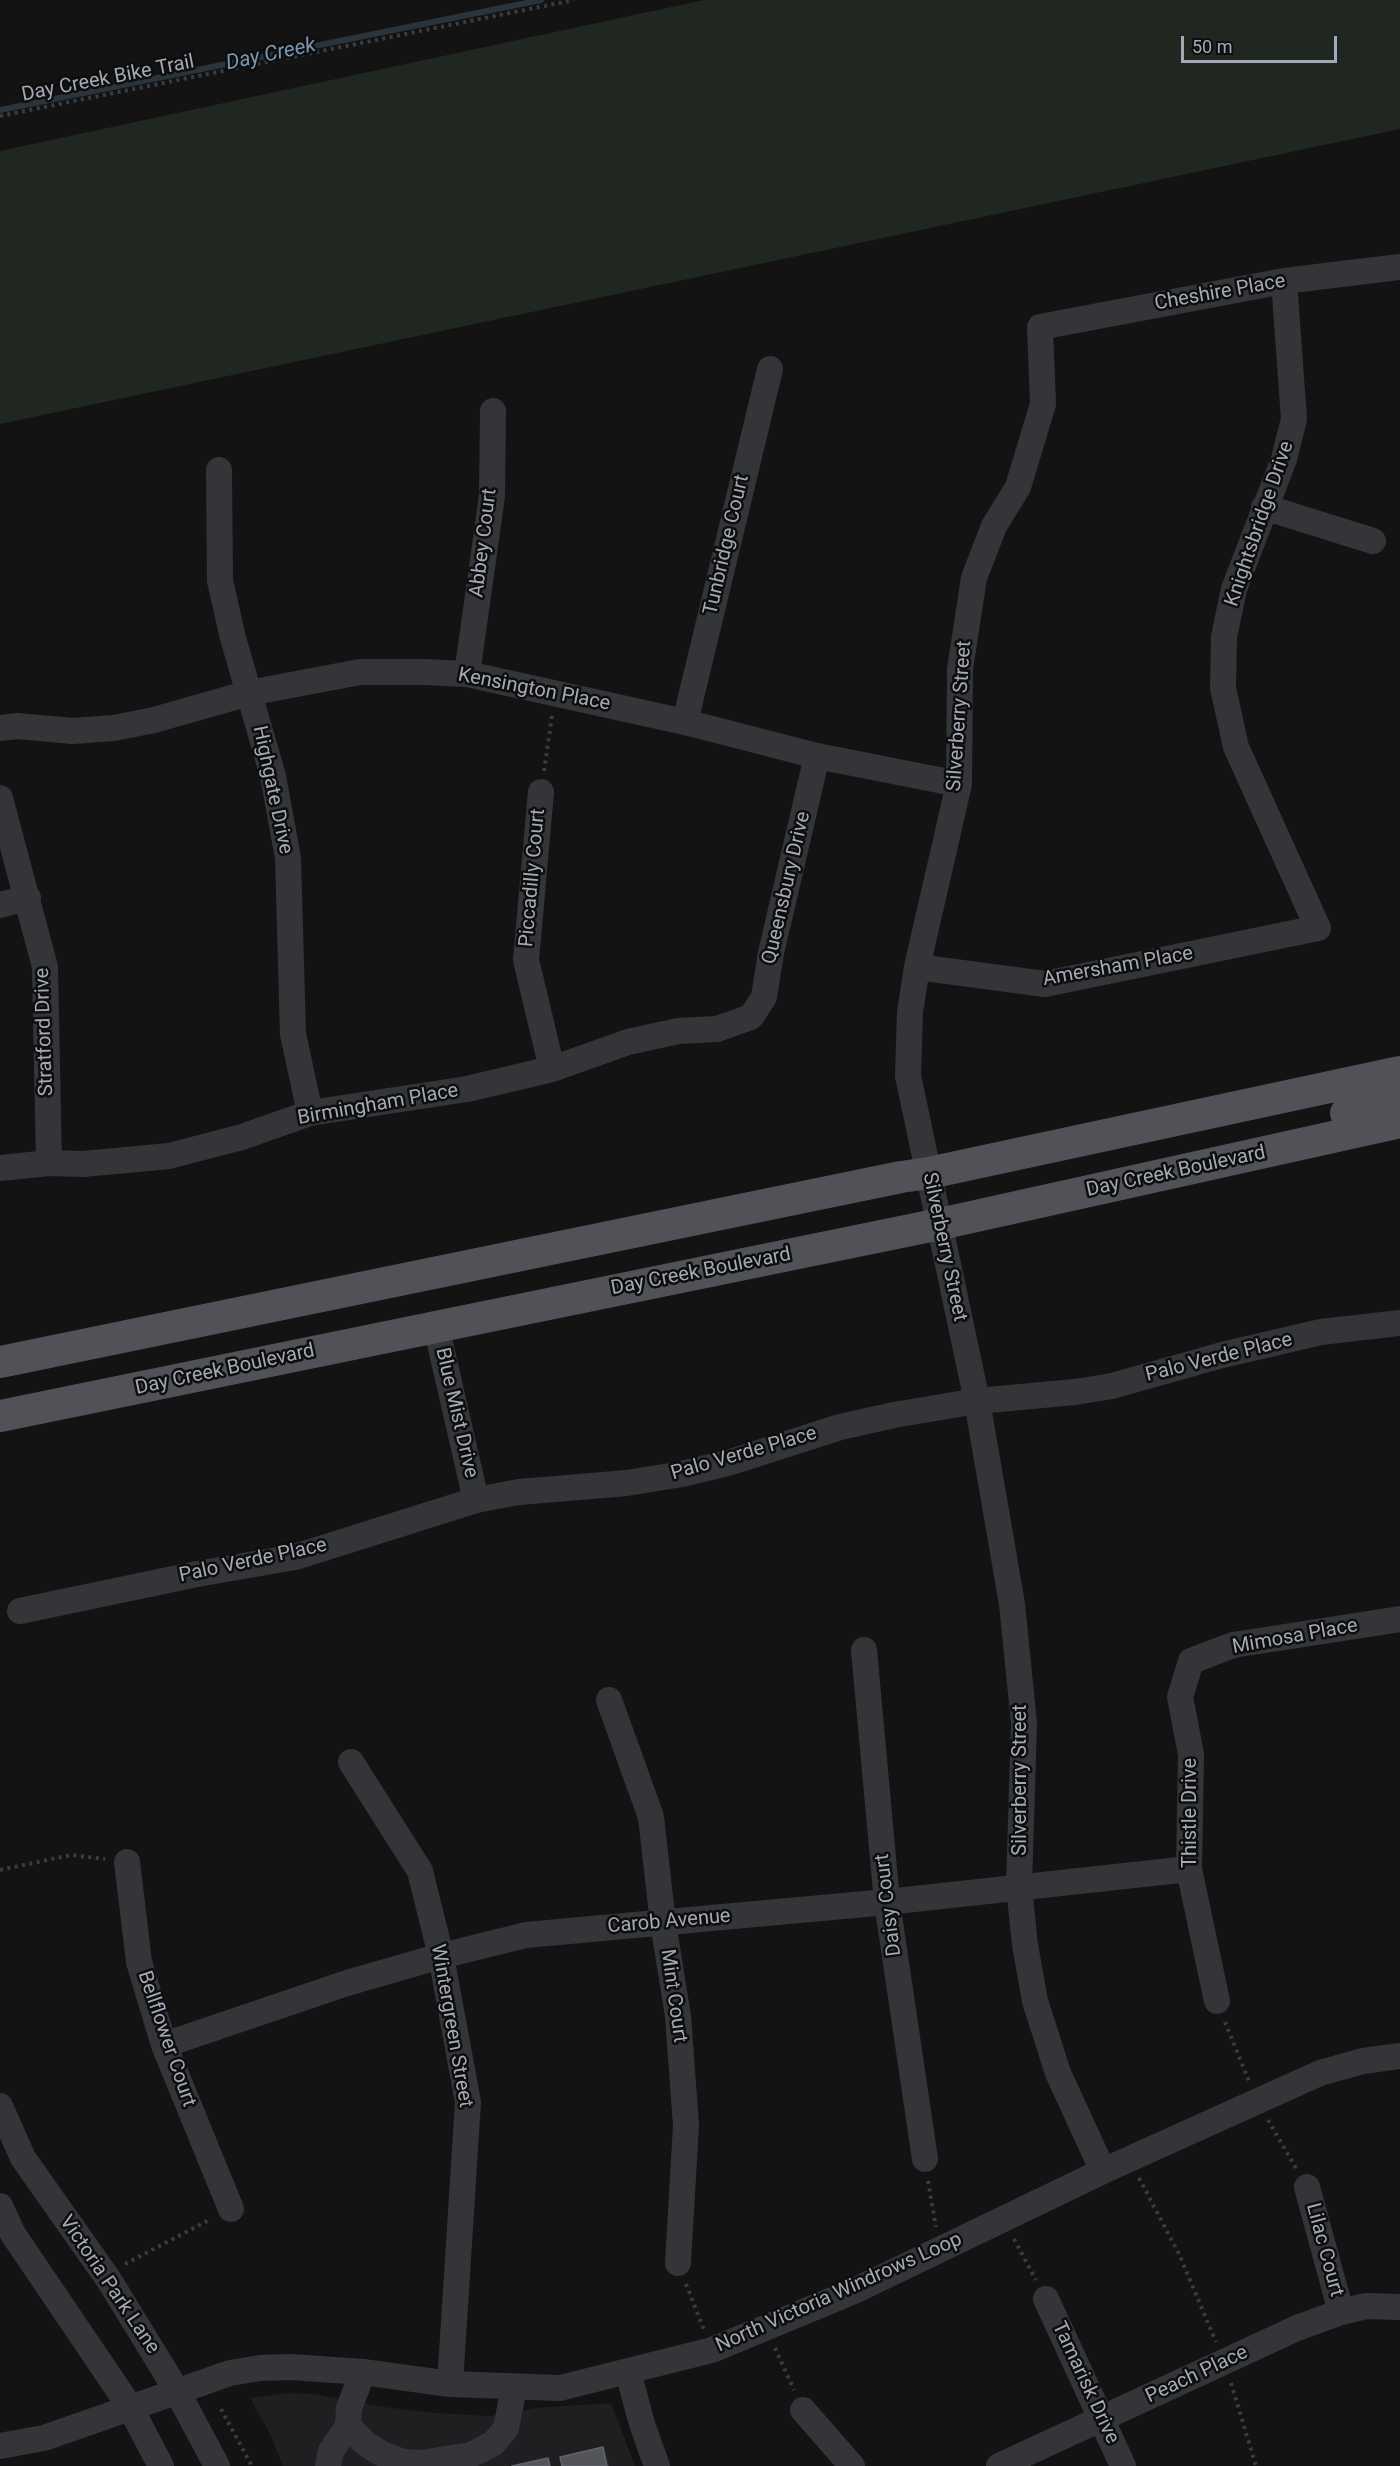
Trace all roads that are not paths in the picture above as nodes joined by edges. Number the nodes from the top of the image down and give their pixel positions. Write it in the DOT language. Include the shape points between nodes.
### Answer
graph roads {
  1 [pos="1400,267"];
  2 [pos="1284,281"];
  3 [pos="1040,327"];
  4 [pos="770,369"];
  5 [pos="493,411"];
  6 [pos="219,470"];
  7 [pos="1264,507"];
  8 [pos="1373,541"];
  9 [pos="467,674"];
  10 [pos="249,693"];
  11 [pos="685,722"];
  12 [pos="0,728"];
  13 [pos="817,756"];
  14 [pos="959,784"];
  15 [pos="541,792"];
  16 [pos="0,798"];
  17 [pos="28,898"];
  18 [pos="0,906"];
  19 [pos="1318,928"];
  20 [pos="917,967"];
  21 [pos="751,1017"];
  22 [pos="552,1069"];
  23 [pos="1400,1071"];
  24 [pos="1400,1099"];
  25 [pos="310,1113"];
  26 [pos="1400,1122"];
  27 [pos="1290,1147"];
  28 [pos="49,1163"];
  29 [pos="0,1168"];
  30 [pos="929,1173"];
  31 [pos="940,1224"];
  32 [pos="1400,1323"];
  33 [pos="436,1326"];
  34 [pos="0,1362"];
  35 [pos="977,1401"];
  36 [pos="0,1416"];
  37 [pos="476,1500"];
  38 [pos="20,1611"];
  39 [pos="1400,1619"];
  40 [pos="864,1650"];
  41 [pos="1191,1661"];
  42 [pos="609,1700"];
  43 [pos="351,1762"];
  44 [pos="127,1862"];
  45 [pos="1189,1869"];
  46 [pos="1019,1887"];
  47 [pos="887,1902"];
  48 [pos="663,1923"];
  49 [pos="441,1956"];
  50 [pos="1216,2001"];
  51 [pos="164,2044"];
  52 [pos="1400,2056"];
  53 [pos="0,2106"];
  54 [pos="925,2159"];
  55 [pos="1103,2170"];
  56 [pos="1307,2187"];
  57 [pos="0,2206"];
  58 [pos="231,2209"];
  59 [pos="678,2263"];
  60 [pos="1046,2299"];
  61 [pos="1400,2307"];
  62 [pos="1341,2312"];
  63 [pos="363,2372"];
  64 [pos="628,2372"];
  65 [pos="450,2384"];
  66 [pos="514,2388"];
  67 [pos="177,2391"];
  68 [pos="130,2407"];
  69 [pos="803,2410"];
  70 [pos="1102,2418"];
  71 [pos="348,2426"];
  72 [pos="0,2446"];
  73 [pos="160,2466"];
  74 [pos="217,2466"];
  75 [pos="328,2466"];
  76 [pos="657,2466"];
  77 [pos="852,2466"];
  78 [pos="999,2466"];
  79 [pos="1123,2466"];
  1 -- 2 [label="street, Cheshire Place"];
  2 -- 3 [label="street, Cheshire Place"];
  2 -- 7 [label="street, Knightsbridge Drive" via="1294,419 1284,459"];
  3 -- 14 [label="street, Silverberry Street" via="1043,404 1018,487 994,526 974,578 960,669"];
  4 -- 11 [label="street, Tunbridge Court"];
  5 -- 9 [label="street, Abbey Court" via="492,496"];
  6 -- 10 [label="street, Highgate Drive" via="220,581"];
  7 -- 8 [label="street"];
  7 -- 19 [label="street, Knightsbridge Drive" via="1234,589 1224,637 1223,688 1236,747"];
  9 -- 10 [label="street, Kensington Place" via="360,672"];
  9 -- 11 [label="street, Kensington Place"];
  10 -- 12 [label="street, Kensington Place" via="114,728"];
  10 -- 25 [label="street, Highgate Drive" via="273,776 288,858 293,1034"];
  11 -- 13 [label="street, Kensington Place"];
  13 -- 14 [label="street, Kensington Place"];
  13 -- 21 [label="street, Queensbury Drive" via="764,997"];
  14 -- 20 [label="street, Silverberry Street"];
  15 -- 22 [label="street, Piccadilly Court" via="526,960"];
  16 -- 17 [label="street, Stratford Drive"];
  17 -- 18 [label="street"];
  17 -- 28 [label="street, Stratford Drive" via="45,967"];
  19 -- 20 [label="street, Amersham Place" via="1045,984"];
  20 -- 30 [label="street, Silverberry Street" via="910,1012 908,1076"];
  21 -- 22 [label="street, Birmingham Place" via="717,1029 678,1031 627,1042"];
  22 -- 25 [label="street, Birmingham Place" via="467,1089"];
  23 -- 30 [label="main road"];
  24 -- 27 [label="main road" via="1306,1123"];
  25 -- 28 [label="street, Birmingham Place" via="242,1137 169,1156"];
  26 -- 27 [label="main road, Day Creek Boulevard"];
  27 -- 31 [label="main road, Day Creek Boulevard"];
  28 -- 29 [label="street, Birmingham Place"];
  30 -- 31 [label="street, Silverberry Street"];
  30 -- 34 [label="main road"];
  31 -- 33 [label="main road, Day Creek Boulevard"];
  31 -- 35 [label="street, Silverberry Street"];
  32 -- 35 [label="street, Palo Verde Place" via="1321,1332 1112,1386"];
  33 -- 36 [label="main road, Day Creek Boulevard"];
  33 -- 37 [label="street, Blue Mist Drive"];
  35 -- 37 [label="street, Palo Verde Place" via="840,1427 682,1474"];
  35 -- 46 [label="street, Silverberry Street" via="1012,1604 1024,1723"];
  37 -- 38 [label="street, Palo Verde Place" via="295,1557"];
  39 -- 41 [label="street, Mimosa Place" via="1233,1645"];
  40 -- 47 [label="street, Daisy Court"];
  41 -- 45 [label="street, Thistle Drive" via="1180,1697 1191,1754"];
  42 -- 48 [label="street, Mint Court" via="651,1817"];
  43 -- 49 [label="street, Wintergreen Street" via="420,1871"];
  44 -- 51 [label="street, Bellflower Court" via="139,1962"];
  45 -- 46 [label="street, Carob Avenue"];
  45 -- 50 [label="street, Thistle Drive"];
  46 -- 47 [label="street, Carob Avenue"];
  46 -- 55 [label="street, Silverberry Street" via="1035,2001 1059,2073"];
  47 -- 48 [label="street, Carob Avenue"];
  47 -- 54 [label="street, Daisy Court"];
  48 -- 49 [label="street, Carob Avenue" via="526,1935"];
  48 -- 59 [label="street, Mint Court" via="678,2016 686,2125"];
  49 -- 51 [label="street, Carob Avenue"];
  49 -- 65 [label="street, Wintergreen Street" via="468,2102"];
  51 -- 58 [label="street, Bellflower Court"];
  52 -- 55 [label="street, North Victoria Windrows Loop" via="1320,2073"];
  53 -- 67 [label="street, Victoria Park Lane" via="23,2158 109,2280"];
  55 -- 64 [label="street, North Victoria Windrows Loop" via="766,2329 712,2350"];
  56 -- 62 [label="street, Lilac Court"];
  57 -- 68 [label="street" via="13,2234"];
  60 -- 70 [label="street, Tamarisk Drive"];
  61 -- 62 [label="street, Peach Place" via="1366,2306"];
  62 -- 70 [label="street, Peach Place" via="1297,2328"];
  63 -- 65 [label="street, North Victoria Windrows Loop"];
  63 -- 67 [label="street, North Victoria Windrows Loop" via="260,2368 230,2373"];
  63 -- 71 [label="street" via="349,2408"];
  64 -- 66 [label="street, North Victoria Windrows Loop" via="560,2388"];
  64 -- 76 [label="street"];
  65 -- 66 [label="street, North Victoria Windrows Loop"];
  66 -- 71 [label="street" via="506,2428 494,2443 471,2455 403,2462 366,2444"];
  67 -- 68 [label="street, North Victoria Windrows Loop"];
  67 -- 74 [label="street, Victoria Park Lane"];
  68 -- 72 [label="street, North Victoria Windrows Loop" via="44,2438"];
  68 -- 73 [label="street"];
  69 -- 77 [label="street"];
  70 -- 78 [label="street, Peach Place"];
  70 -- 79 [label="street, Tamarisk Drive"];
  71 -- 75 [label="street" via="331,2451"];
}
